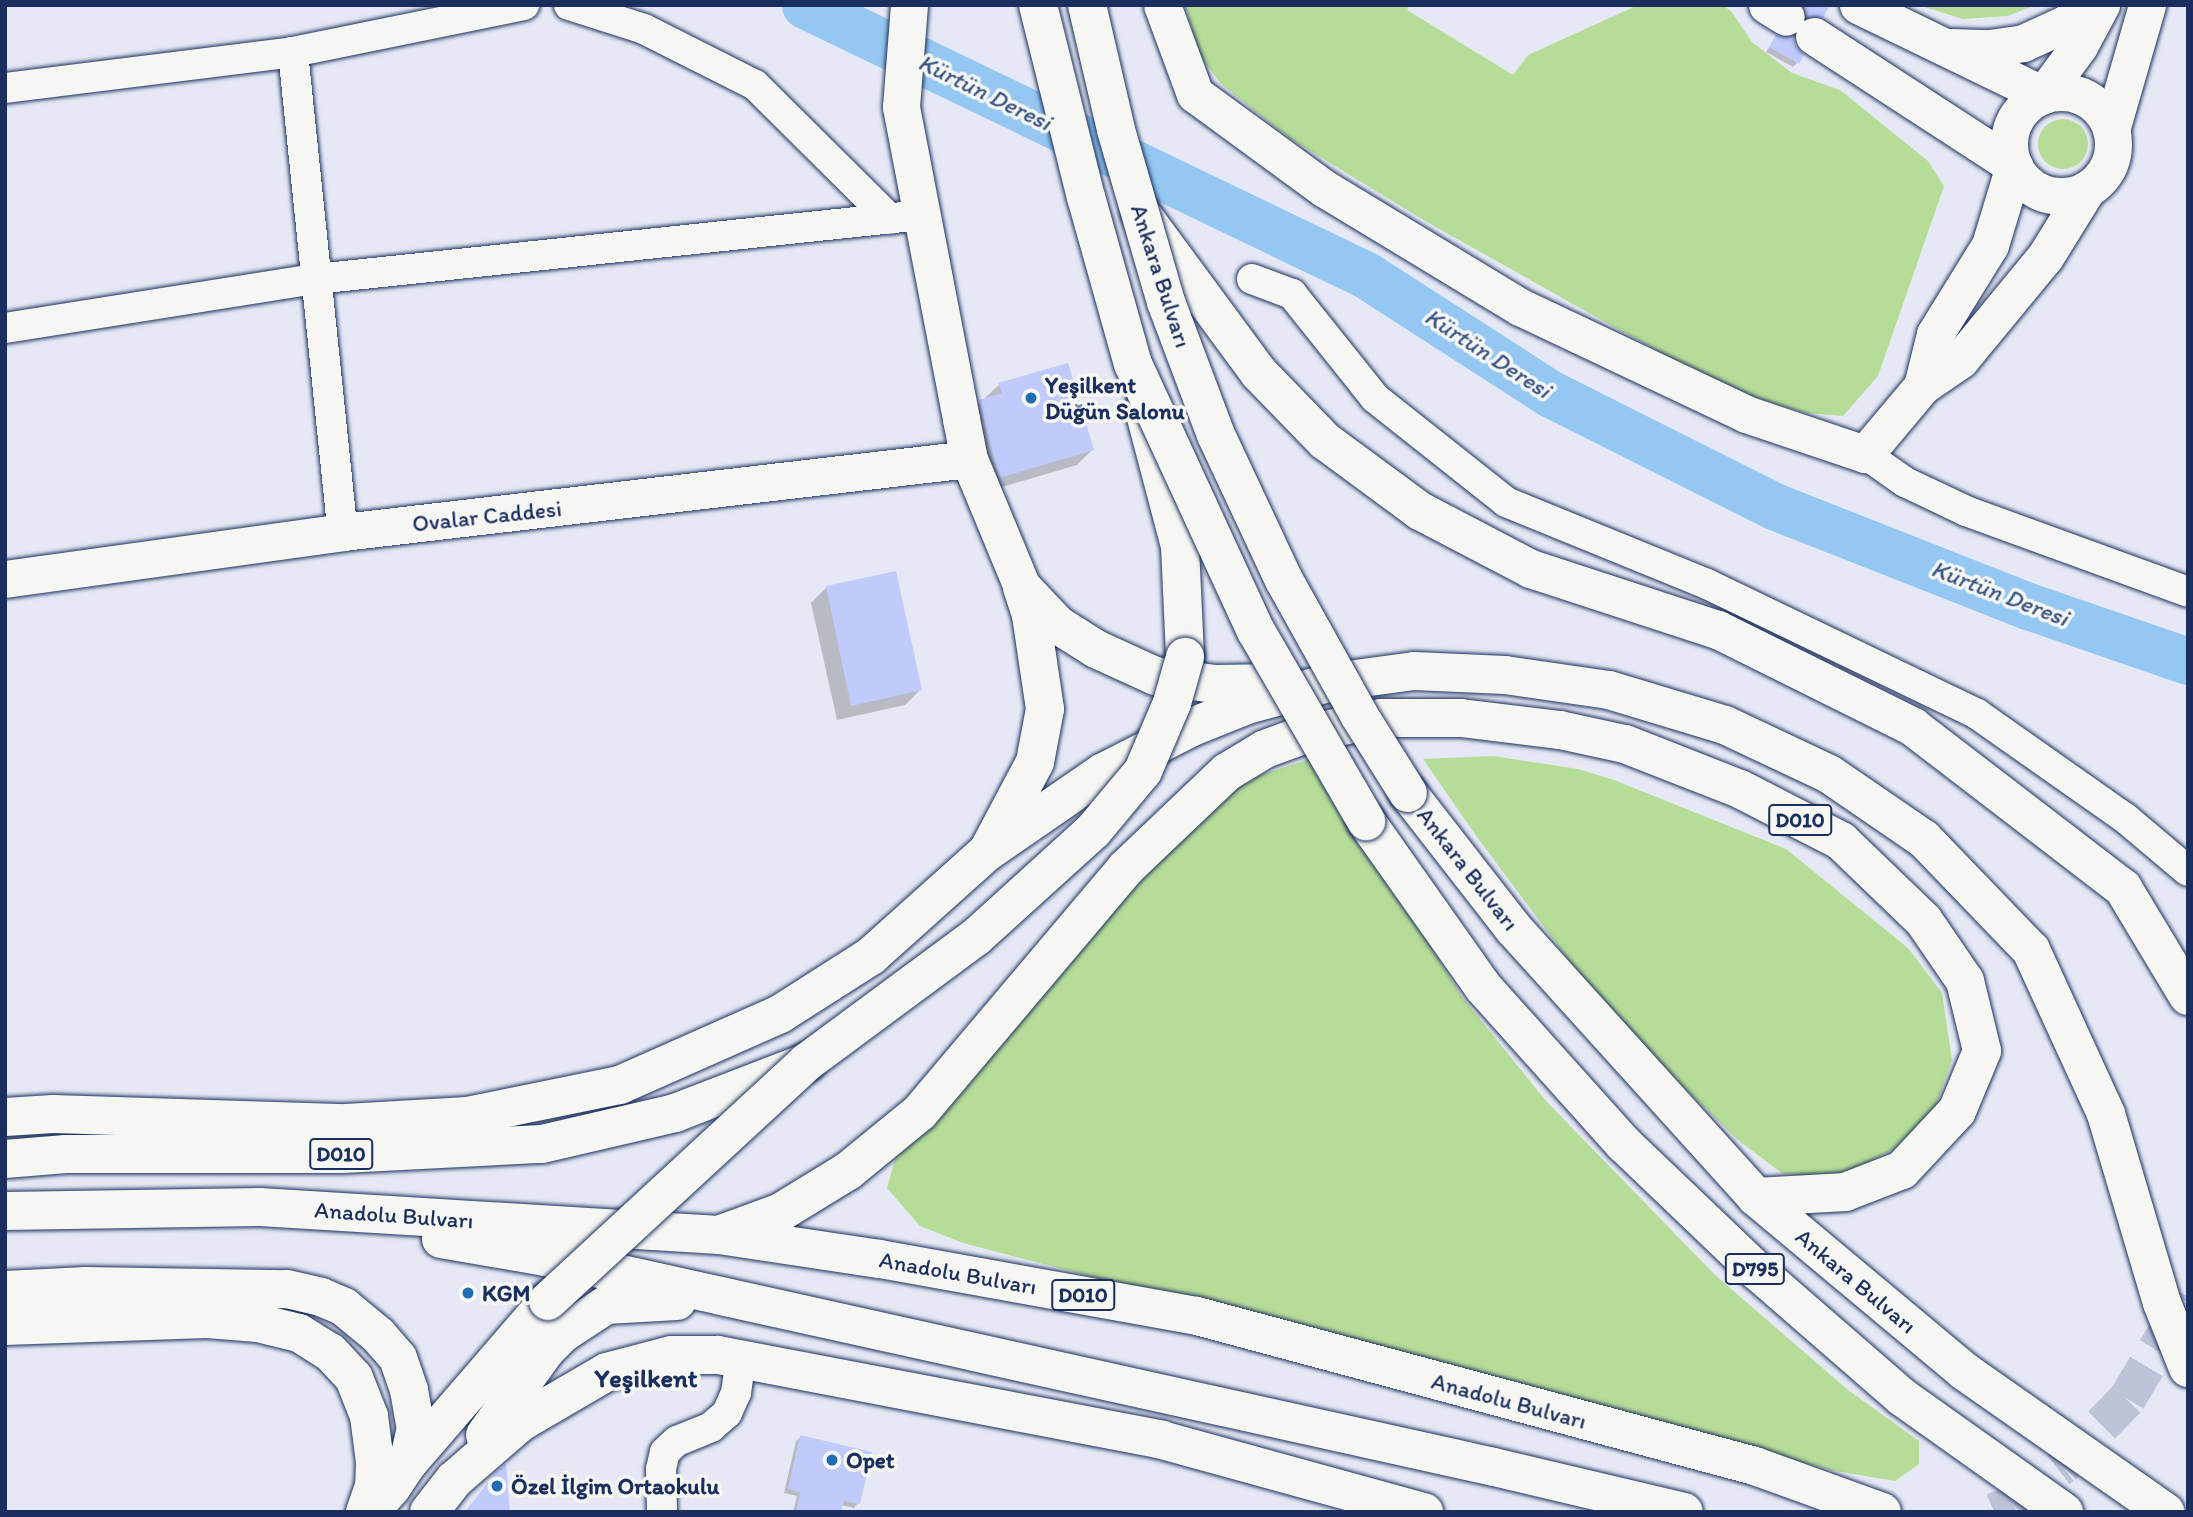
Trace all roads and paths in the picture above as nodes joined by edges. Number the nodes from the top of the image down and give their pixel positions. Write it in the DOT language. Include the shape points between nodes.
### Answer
graph roads {
  1 [pos="524,5"];
  2 [pos="569,5"];
  3 [pos="909,5"];
  4 [pos="1038,5"];
  5 [pos="1087,5"];
  6 [pos="1162,5"];
  7 [pos="1858,5"];
  8 [pos="2089,5"];
  9 [pos="2101,5"];
  10 [pos="2147,5"];
  11 [pos="1789,19"];
  12 [pos="1939,47"];
  13 [pos="293,52"];
  14 [pos="5,88"];
  15 [pos="2043,95"];
  16 [pos="2111,130"];
  17 [pos="2014,166"];
  18 [pos="2087,189"];
  19 [pos="1140,212"];
  20 [pos="906,217"];
  21 [pos="316,279"];
  22 [pos="1252,279"];
  23 [pos="5,328"];
  24 [pos="1133,364"];
  25 [pos="1922,387"];
  26 [pos="1866,454"];
  27 [pos="969,459"];
  28 [pos="343,532"];
  29 [pos="5,579"];
  30 [pos="1022,587"];
  31 [pos="2188,592"];
  32 [pos="1332,682"];
  33 [pos="987,852"];
  34 [pos="2188,871"];
  35 [pos="2188,996"];
  36 [pos="807,1062"];
  37 [pos="5,1105"];
  38 [pos="53,1114"];
  39 [pos="5,1117"];
  40 [pos="5,1159"];
  41 [pos="1756,1196"];
  42 [pos="260,1207"];
  43 [pos="5,1211"];
  44 [pos="719,1235"];
  45 [pos="5,1290"];
  46 [pos="5,1326"];
  47 [pos="891,1336"];
  48 [pos="741,1359"];
  49 [pos="2188,1368"];
  50 [pos="408,1463"];
  51 [pos="454,1480"];
  52 [pos="368,1512"];
  53 [pos="429,1512"];
  54 [pos="662,1512"];
  55 [pos="1424,1512"];
  56 [pos="1684,1512"];
  57 [pos="1882,1512"];
  58 [pos="2064,1512"];
  59 [pos="2165,1512"];
  1 -- 13 [label="street"];
  2 -- 20 [label="street" via="644,29 755,85"];
  3 -- 20 [label="street" via="901,107"];
  4 -- 24 [label="main road, bridge"];
  5 -- 19 [label="main road, Ankara Bulvarı, bridge"];
  6 -- 26 [label="street" via="1195,94 1325,190 1520,307 1746,414"];
  7 -- 12 [label="street"];
  8 -- 12 [label="street" via="2067,23 2023,43"];
  9 -- 15 [label="street"];
  10 -- 16 [label="street"];
  11 -- 17 [label="street"];
  12 -- 15 [label="street"];
  13 -- 14 [label="street"];
  13 -- 21 [label="street"];
  15 -- 16 [label="street" via="2068,93 2092,102"];
  15 -- 17 [label="street" via="2028,104 2013,125 2009,150"];
  16 -- 18 [label="street" via="2109,164"];
  17 -- 18 [label="street" via="2024,180 2045,193 2071,195"];
  17 -- 25 [label="street" via="1990,245 1935,334"];
  18 -- 25 [label="street" via="2045,257 1994,319 1959,360"];
  19 -- 35 [label="main road" via="1259,373 1325,441 1420,511 1531,569 1718,630 1913,727 2123,888"];
  19 -- 41 [label="main road, Ankara Bulvarı, bridge" via="1216,435 1284,580 1359,715 1408,793 1514,929"];
  20 -- 21 [label="street"];
  20 -- 27 [label="street"];
  21 -- 23 [label="street"];
  21 -- 28 [label="street"];
  22 -- 34 [label="street" via="1292,294 1375,398 1506,502 1707,584 1978,714 2126,818"];
  24 -- 36 [label="main road, bridge" via="1180,546 1185,635 1185,657 1172,703 1143,771 1093,831 976,937"];
  24 -- 58 [label="main road, D795, bridge" via="1256,631 1366,821 1483,987 1625,1144 1757,1271 1902,1397"];
  25 -- 26 [label="street"];
  26 -- 31 [label="street" via="1905,482 1966,510"];
  27 -- 28 [label="street, Ovalar Caddesi"];
  27 -- 30 [label="street"];
  28 -- 29 [label="street, Ovalar Caddesi"];
  30 -- 32 [label="main road" via="1058,625 1096,649 1155,676 1214,684"];
  30 -- 33 [label="main road" via="1031,615 1045,709 1035,762"];
  32 -- 33 [label="main road" via="1247,705 1192,727 1102,773"];
  32 -- 49 [label="main road" via="1414,671 1505,675 1609,690 1737,730 1829,774 1924,839 2031,950 2106,1114 2162,1303"];
  33 -- 38 [label="main road" via="871,957 780,1014 620,1085 467,1116 346,1123"];
  36 -- 40 [label="main road, D010" via="675,1113 542,1144 342,1154 66,1154"];
  36 -- 50 [label="main road, bridge" via="548,1301"];
  37 -- 38 [label="main road"];
  38 -- 39 [label="main road"];
  41 -- 44 [label="main road, D010" via="1845,1192 1902,1170 1957,1111 1982,1051 1965,981 1924,921 1842,841 1740,789 1625,744 1559,730 1473,720 1381,718 1306,734 1265,749 1227,772 1125,869 920,1112 848,1171 803,1199"];
  41 -- 59 [label="main road, Ankara Bulvarı / D795" via="1964,1371"];
  42 -- 43 [label="main road, Anadolu Bulvarı / D010"];
  42 -- 44 [label="main road, Anadolu Bulvarı / D010"];
  42 -- 47 [label="main road" via="545,1258"];
  44 -- 57 [label="main road, Anadolu Bulvarı / D010" via="1197,1316 1755,1466"];
  45 -- 50 [label="main road" via="86,1286 275,1289 321,1297 344,1307 398,1358 416,1428"];
  46 -- 52 [label="main road" via="207,1319 258,1323 299,1333 330,1352 354,1378 369,1416 375,1462"];
  47 -- 51 [label="main road" via="667,1300 606,1306 562,1334 547,1350"];
  47 -- 56 [label="main road"];
  48 -- 51 [label="main road" via="672,1355 607,1373 521,1422"];
  48 -- 54 [label="street" via="727,1413 665,1452"];
  48 -- 55 [label="main road" via="1163,1440"];
  50 -- 52 [label="main road"];
  51 -- 53 [label="main road"];
}
